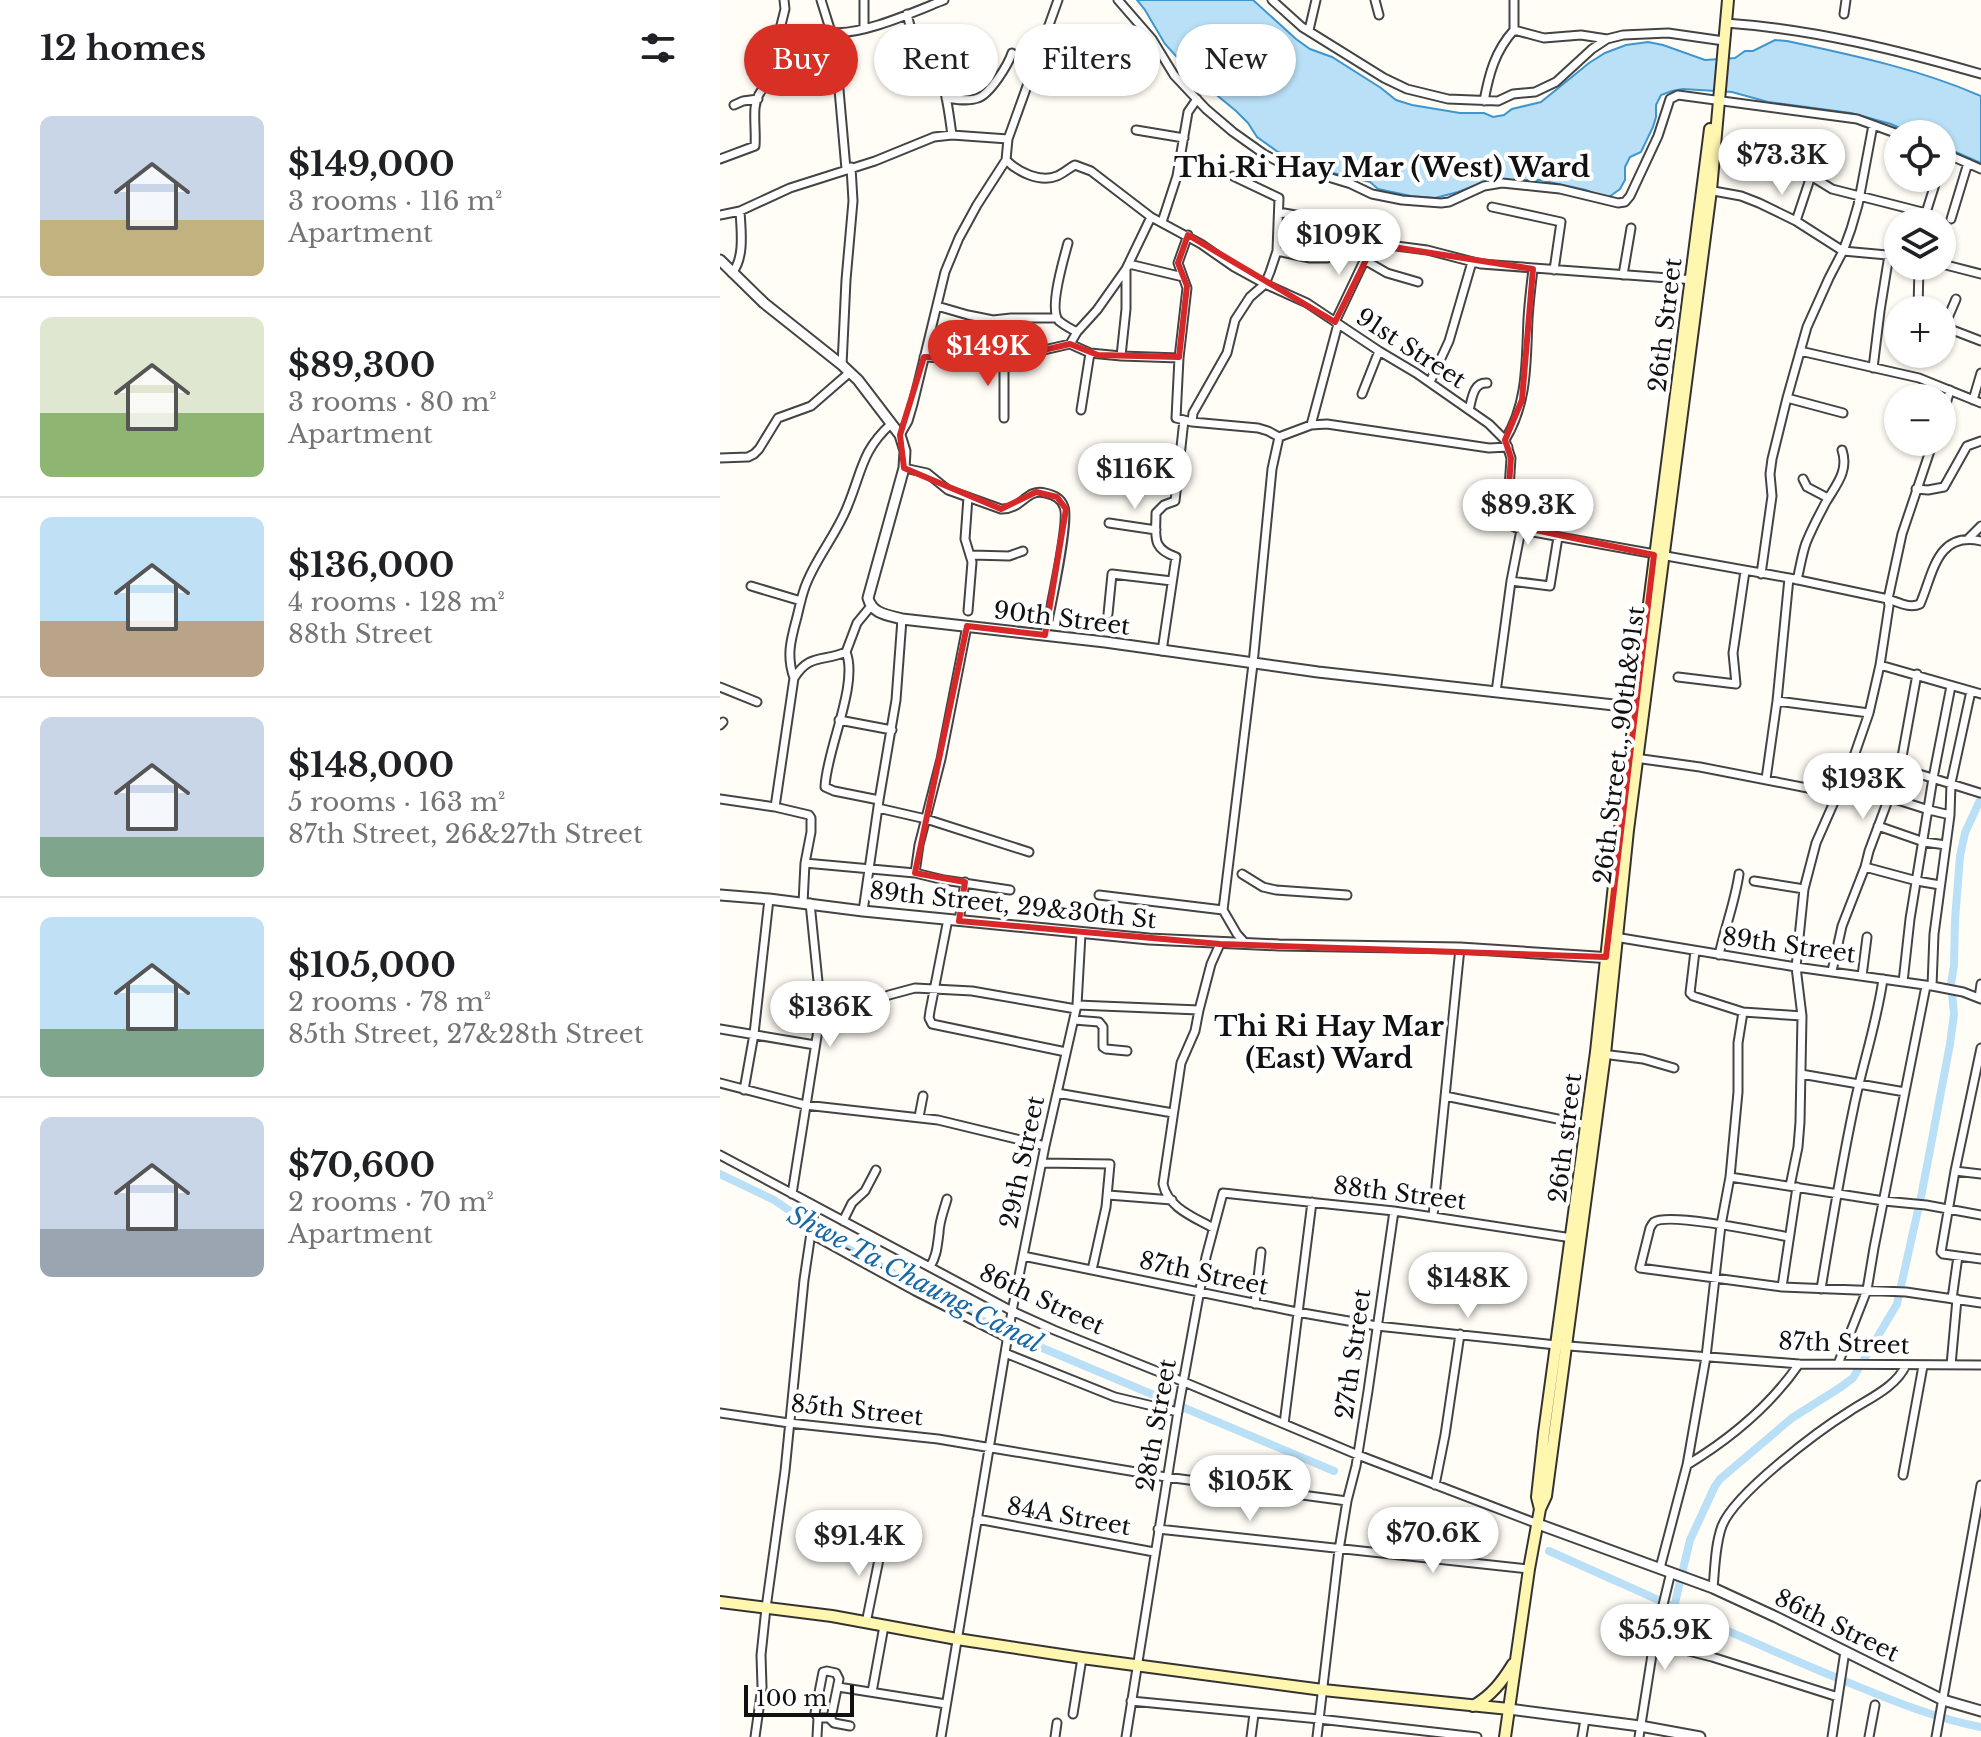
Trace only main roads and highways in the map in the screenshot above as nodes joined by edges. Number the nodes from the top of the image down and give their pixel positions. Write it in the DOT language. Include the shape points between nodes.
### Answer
graph roads {
  1 [pos="1728,0"];
  2 [pos="1658,556"];
  3 [pos="1613,937"];
  4 [pos="1591,1126"];
  5 [pos="1561,1345"];
  6 [pos="720,1602"];
  7 [pos="1514,1663"];
  8 [pos="1473,1706"];
  9 [pos="1509,1709"];
  10 [pos="1505,1737"];
  1 -- 2 [label="main road, 26th Street"];
  2 -- 3 [label="main road, 26th Street., 90th&91st"];
  3 -- 4 [label="main road, 26th street"];
  4 -- 5 [label="main road, 26th street"];
  4 -- 5 [label="main road, 26th street"];
  5 -- 7 [label="main road"];
  6 -- 8 [label="main road" via="1082,1658"];
  7 -- 8 [label="main road" via="1492,1693"];
  7 -- 9 [label="main road"];
  8 -- 9 [label="main road"];
  9 -- 10 [label="main road"];
}
